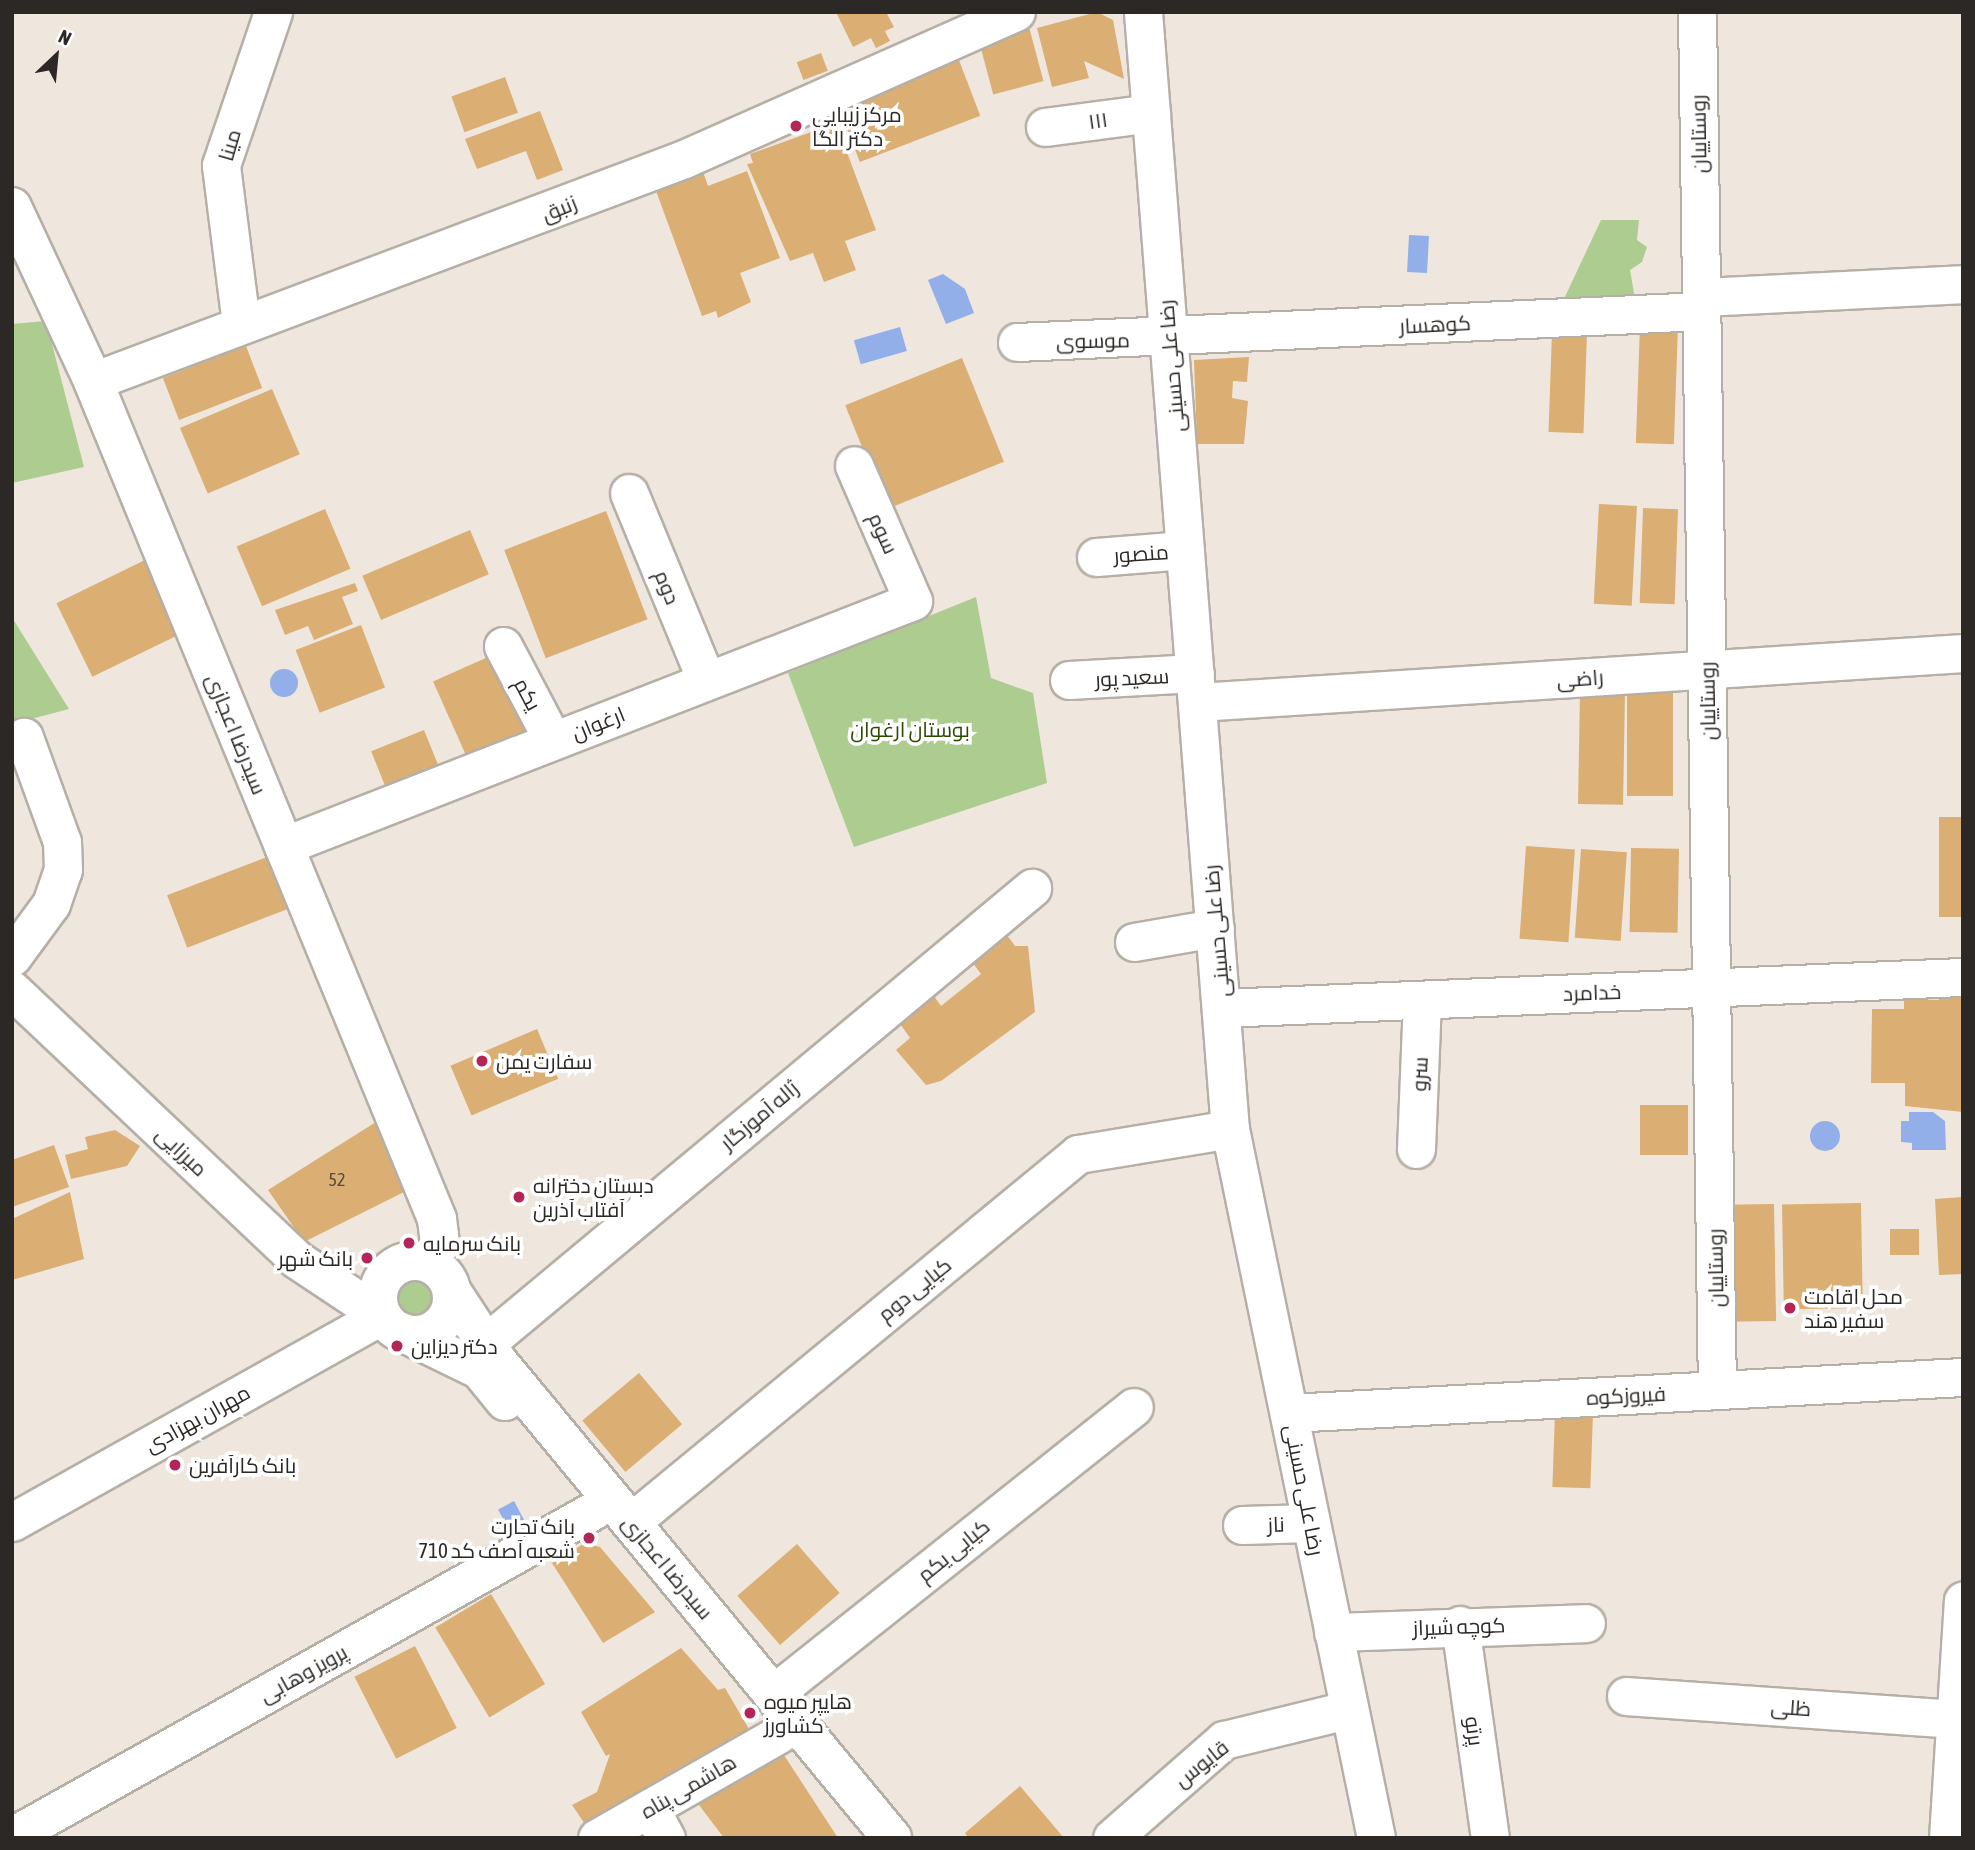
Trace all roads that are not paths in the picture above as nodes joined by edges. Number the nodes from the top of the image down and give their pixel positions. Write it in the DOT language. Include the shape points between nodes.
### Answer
graph roads {
  1 [pos="273,12"];
  2 [pos="1016,12"];
  3 [pos="1143,12"];
  4 [pos="1697,12"];
  5 [pos="1151,113"];
  6 [pos="1045,127"];
  7 [pos="12,207"];
  8 [pos="1963,284"];
  9 [pos="1701,304"];
  10 [pos="241,324"];
  11 [pos="1168,338"];
  12 [pos="1017,342"];
  13 [pos="93,381"];
  14 [pos="854,465"];
  15 [pos="629,493"];
  16 [pos="1185,550"];
  17 [pos="1096,556"];
  18 [pos="913,601"];
  19 [pos="503,646"];
  20 [pos="1963,653"];
  21 [pos="1706,670"];
  22 [pos="706,680"];
  23 [pos="1069,680"];
  24 [pos="1196,688"];
  25 [pos="24,737"];
  26 [pos="553,741"];
  27 [pos="283,846"];
  28 [pos="1032,888"];
  29 [pos="1215,928"];
  30 [pos="1134,942"];
  31 [pos="12,957"];
  32 [pos="1963,977"];
  33 [pos="1711,988"];
  34 [pos="12,990"];
  35 [pos="1422,1000"];
  36 [pos="1222,1008"];
  37 [pos="1230,1129"];
  38 [pos="1416,1149"];
  39 [pos="440,1278"];
  40 [pos="381,1311"];
  41 [pos="486,1343"];
  42 [pos="1963,1377"];
  43 [pos="1717,1391"];
  44 [pos="1134,1407"];
  45 [pos="1289,1413"];
  46 [pos="12,1495"];
  47 [pos="594,1510"];
  48 [pos="12,1522"];
  49 [pos="631,1522"];
  50 [pos="1311,1523"];
  51 [pos="1242,1525"];
  52 [pos="1963,1600"];
  53 [pos="1586,1623"];
  54 [pos="1460,1625"];
  55 [pos="1333,1632"];
  56 [pos="773,1694"];
  57 [pos="1626,1696"];
  58 [pos="1347,1710"];
  59 [pos="1955,1719"];
  60 [pos="779,1734"];
  61 [pos="658,1823"];
  62 [pos="12,1836"];
  63 [pos="597,1838"];
  64 [pos="865,1838"];
  65 [pos="892,1838"];
  66 [pos="1112,1838"];
  67 [pos="1376,1838"];
  68 [pos="1490,1838"];
  69 [pos="1948,1838"];
  1 -- 10 [label="street, مینا" via="221,165"];
  2 -- 10 [label="street, زنبق" via="684,159 428,260"];
  3 -- 5 [label="street, رضا علی حسینی"];
  4 -- 9 [label="street, روستاییان"];
  5 -- 6 [label="street, ۱۱۱"];
  5 -- 11 [label="street, رضا علی حسینی"];
  7 -- 13 [label="main road, سیدرضا اعجازی"];
  8 -- 9 [label="street, کوهسار"];
  9 -- 11 [label="street, کوهسار"];
  9 -- 21 [label="street, روستاییان"];
  10 -- 13 [label="street, زنبق"];
  11 -- 12 [label="street, موسوی"];
  11 -- 16 [label="street, رضا علی حسینی"];
  13 -- 27 [label="main road, سیدرضا اعجازی"];
  14 -- 18 [label="street, سوم"];
  15 -- 22 [label="street, دوم"];
  16 -- 17 [label="street, منصور"];
  16 -- 24 [label="street, رضا علی حسینی"];
  18 -- 22 [label="street, ارغوان"];
  19 -- 26 [label="street, یکم"];
  20 -- 21 [label="street, راضی"];
  21 -- 24 [label="street, راضی"];
  21 -- 33 [label="street, روستاییان"];
  22 -- 26 [label="street, ارغوان"];
  23 -- 24 [label="street, سعید پور"];
  24 -- 29 [label="street, رضا علی حسینی"];
  25 -- 31 [label="street" via="62,842 63,870 51,904"];
  26 -- 27 [label="street, ارغوان"];
  27 -- 39 [label="main road, سیدرضا اعجازی" via="437,1219"];
  28 -- 41 [label="street, ژاله آموزگار"];
  29 -- 30 [label="street"];
  29 -- 36 [label="street, رضا علی حسینی"];
  32 -- 33 [label="street, خدامرد"];
  33 -- 35 [label="street, خدامرد"];
  33 -- 43 [label="street, روستاییان"];
  34 -- 40 [label="street, میرزایی" via="296,1259"];
  35 -- 36 [label="street, خدامرد"];
  35 -- 38 [label="street, سرو"];
  36 -- 37 [label="street, رضا علی حسینی"];
  37 -- 45 [label="street, رضا علی حسینی"];
  37 -- 49 [label="street, کیایی دوم" via="1078,1154"];
  39 -- 40 [label="main road" via="394,1266"];
  39 -- 40 [label="main road" via="439,1326"];
  39 -- 41 [label="main road, سیدرضا اعجازی"];
  40 -- 46 [label="street, مهران بهزادی"];
  40 -- 47 [label="main road, سیدرضا اعجازی" via="480,1370"];
  40 -- 48 [label="street, مهران بهزادی"];
  41 -- 49 [label="main road, سیدرضا اعجازی"];
  42 -- 43 [label="street, فیروزکوه"];
  43 -- 45 [label="street, فیروزکوه"];
  44 -- 56 [label="street, کیایی یکم"];
  45 -- 50 [label="street, رضا علی حسینی"];
  47 -- 60 [label="main road, سیدرضا اعجازی"];
  47 -- 62 [label="street, پرویز وهابی"];
  49 -- 56 [label="main road, سیدرضا اعجازی"];
  50 -- 51 [label="street, ناز"];
  50 -- 55 [label="street, رضا علی حسینی"];
  52 -- 59 [label="street"];
  53 -- 54 [label="street, کوچه شیراز"];
  54 -- 55 [label="street, کوچه شیراز"];
  54 -- 68 [label="street, پرتو"];
  55 -- 58 [label="street, رضا علی حسینی"];
  56 -- 65 [label="main road, سیدرضا اعجازی"];
  57 -- 59 [label="street, ظلی"];
  58 -- 66 [label="street, قایوس" via="1224,1740"];
  58 -- 67 [label="street, رضا علی حسینی"];
  59 -- 69 [label="street"];
  60 -- 61 [label="street, هاشمی پناه"];
  60 -- 64 [label="main road, سیدرضا اعجازی"];
  61 -- 63 [label="street, هاشمی پناه"];
}
